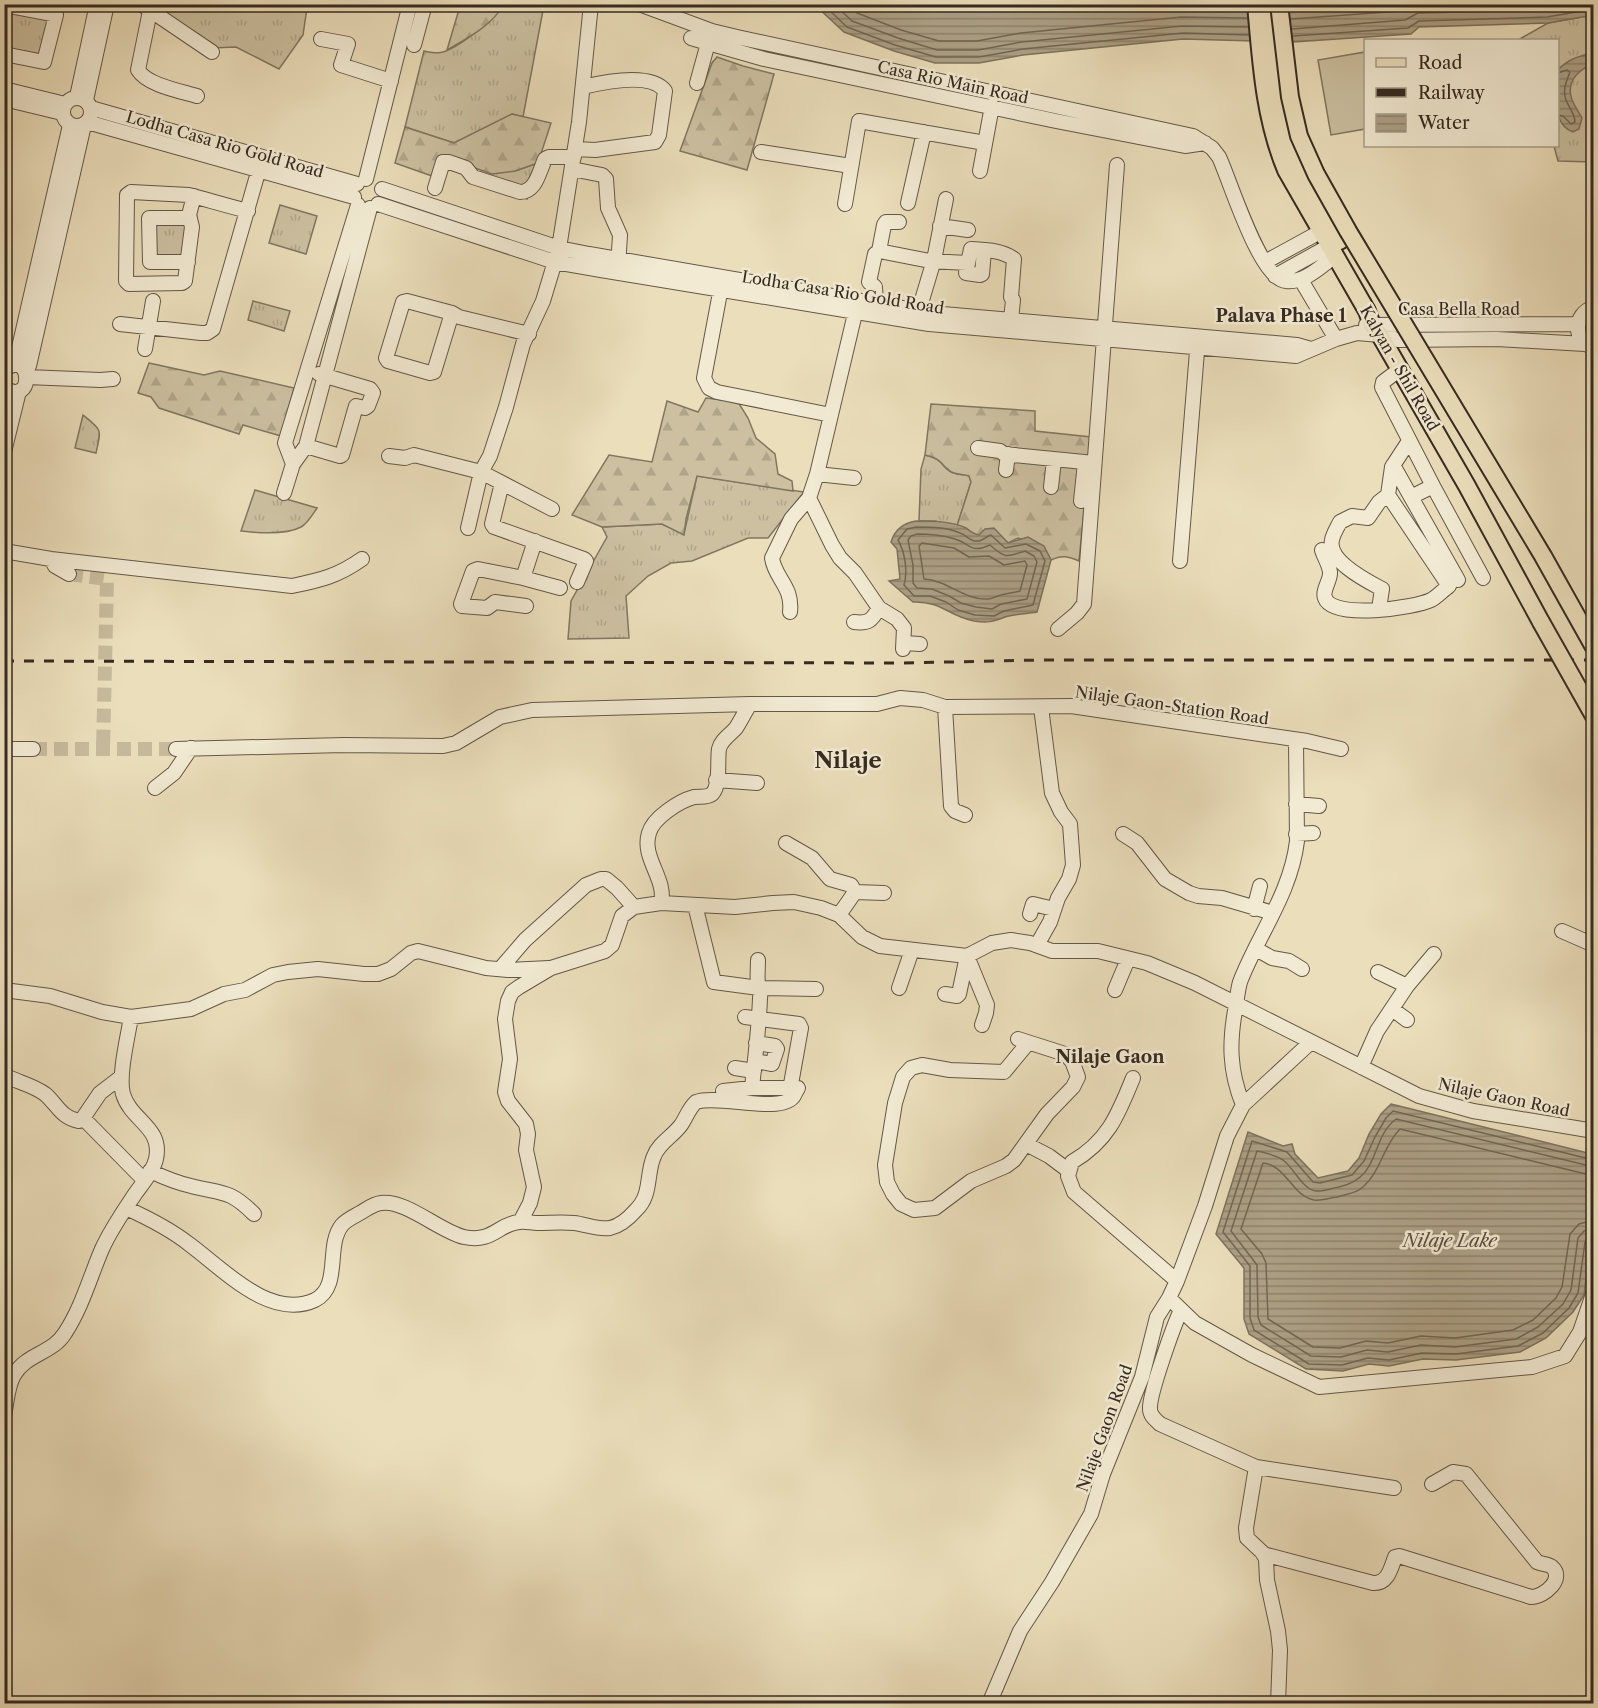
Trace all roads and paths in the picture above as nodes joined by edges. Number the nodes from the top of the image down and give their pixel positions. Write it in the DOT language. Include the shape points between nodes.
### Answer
graph roads {
  1 [pos="4,4"];
  2 [pos="97,4"];
  3 [pos="107,4"];
  4 [pos="410,4"];
  5 [pos="425,4"];
  6 [pos="591,4"];
  7 [pos="639,4"];
  8 [pos="1256,4"];
  9 [pos="1269,4"];
  10 [pos="1279,4"];
  11 [pos="146,8"];
  12 [pos="710,37"];
  13 [pos="692,38"];
  14 [pos="321,39"];
  15 [pos="414,45"];
  16 [pos="212,52"];
  17 [pos="4,54"];
  18 [pos="832,58"];
  19 [pos="828,72"];
  20 [pos="391,81"];
  21 [pos="697,83"];
  22 [pos="1271,86"];
  23 [pos="583,87"];
  24 [pos="4,89"];
  25 [pos="197,96"];
  26 [pos="4,99"];
  27 [pos="992,106"];
  28 [pos="78,112"];
  29 [pos="924,132"];
  30 [pos="985,143"];
  31 [pos="1205,143"];
  32 [pos="761,152"];
  33 [pos="574,158"];
  34 [pos="261,164"];
  35 [pos="1118,165"];
  36 [pos="851,166"];
  37 [pos="980,171"];
  38 [pos="435,188"];
  39 [pos="194,196"];
  40 [pos="364,196"];
  41 [pos="946,199"];
  42 [pos="908,203"];
  43 [pos="845,204"];
  44 [pos="248,211"];
  45 [pos="190,218"];
  46 [pos="899,222"];
  47 [pos="940,226"];
  48 [pos="968,230"];
  49 [pos="1332,240"];
  50 [pos="560,248"];
  51 [pos="879,250"];
  52 [pos="934,260"];
  53 [pos="188,262"];
  54 [pos="555,262"];
  55 [pos="1265,262"];
  56 [pos="618,266"];
  57 [pos="1275,276"];
  58 [pos="1301,280"];
  59 [pos="721,283"];
  60 [pos="332,292"];
  61 [pos="348,297"];
  62 [pos="153,301"];
  63 [pos="876,303"];
  64 [pos="1592,303"];
  65 [pos="857,306"];
  66 [pos="919,310"];
  67 [pos="452,313"];
  68 [pos="1011,320"];
  69 [pos="120,324"];
  70 [pos="1577,324"];
  71 [pos="149,328"];
  72 [pos="1370,331"];
  73 [pos="528,334"];
  74 [pos="1105,334"];
  75 [pos="1336,339"];
  76 [pos="1198,342"];
  77 [pos="1589,346"];
  78 [pos="145,349"];
  79 [pos="13,370"];
  80 [pos="1399,370"];
  81 [pos="308,371"];
  82 [pos="325,375"];
  83 [pos="113,379"];
  84 [pos="4,387"];
  85 [pos="19,391"];
  86 [pos="297,409"];
  87 [pos="314,414"];
  88 [pos="831,415"];
  89 [pos="1409,441"];
  90 [pos="306,446"];
  91 [pos="978,448"];
  92 [pos="4,452"];
  93 [pos="1008,454"];
  94 [pos="389,456"];
  95 [pos="1054,460"];
  96 [pos="1089,463"];
  97 [pos="293,464"];
  98 [pos="1393,465"];
  99 [pos="1006,470"];
  100 [pos="481,472"];
  101 [pos="818,474"];
  102 [pos="854,477"];
  103 [pos="502,483"];
  104 [pos="1433,486"];
  105 [pos="1051,487"];
  106 [pos="284,493"];
  107 [pos="1388,495"];
  108 [pos="1411,497"];
  109 [pos="809,498"];
  110 [pos="1081,501"];
  111 [pos="552,509"];
  112 [pos="1450,519"];
  113 [pos="468,528"];
  114 [pos="1429,531"];
  115 [pos="535,541"];
  116 [pos="1322,550"];
  117 [pos="4,551"];
  118 [pos="51,559"];
  119 [pos="362,559"];
  120 [pos="1180,561"];
  121 [pos="69,574"];
  122 [pos="523,578"];
  123 [pos="577,582"];
  124 [pos="1454,583"];
  125 [pos="560,588"];
  126 [pos="526,606"];
  127 [pos="879,608"];
  128 [pos="1379,609"];
  129 [pos="790,612"];
  130 [pos="855,622"];
  131 [pos="1058,629"];
  132 [pos="920,644"];
  133 [pos="1593,647"];
  134 [pos="750,704"];
  135 [pos="945,707"];
  136 [pos="1041,707"];
  137 [pos="1593,716"];
  138 [pos="1296,740"];
  139 [pos="4,748"];
  140 [pos="191,748"];
  141 [pos="33,749"];
  142 [pos="177,749"];
  143 [pos="1341,749"];
  144 [pos="716,780"];
  145 [pos="757,783"];
  146 [pos="154,788"];
  147 [pos="1296,804"];
  148 [pos="1319,806"];
  149 [pos="965,815"];
  150 [pos="1313,833"];
  151 [pos="1123,834"];
  152 [pos="1296,834"];
  153 [pos="786,843"];
  154 [pos="1260,886"];
  155 [pos="855,892"];
  156 [pos="884,893"];
  157 [pos="661,903"];
  158 [pos="695,905"];
  159 [pos="633,907"];
  160 [pos="1054,909"];
  161 [pos="1254,909"];
  162 [pos="1273,914"];
  163 [pos="839,915"];
  164 [pos="1030,915"];
  165 [pos="1562,931"];
  166 [pos="1037,945"];
  167 [pos="1593,945"];
  168 [pos="1256,949"];
  169 [pos="912,950"];
  170 [pos="1434,954"];
  171 [pos="966,956"];
  172 [pos="1128,959"];
  173 [pos="758,960"];
  174 [pos="551,968"];
  175 [pos="500,969"];
  176 [pos="1302,969"];
  177 [pos="1378,972"];
  178 [pos="739,979"];
  179 [pos="759,984"];
  180 [pos="1407,986"];
  181 [pos="816,988"];
  182 [pos="899,988"];
  183 [pos="4,990"];
  184 [pos="1114,990"];
  185 [pos="945,994"];
  186 [pos="1236,1003"];
  187 [pos="1392,1009"];
  188 [pos="132,1017"];
  189 [pos="752,1018"];
  190 [pos="1407,1020"];
  191 [pos="982,1025"];
  192 [pos="1311,1042"];
  193 [pos="756,1043"];
  194 [pos="754,1066"];
  195 [pos="1361,1067"];
  196 [pos="735,1068"];
  197 [pos="4,1075"];
  198 [pos="121,1077"];
  199 [pos="1133,1078"];
  200 [pos="752,1088"];
  201 [pos="798,1088"];
  202 [pos="723,1091"];
  203 [pos="1243,1105"];
  204 [pos="83,1118"];
  205 [pos="1593,1131"];
  206 [pos="1026,1144"];
  207 [pos="1069,1171"];
  208 [pos="147,1176"];
  209 [pos="126,1208"];
  210 [pos="254,1214"];
  211 [pos="520,1222"];
  212 [pos="1177,1281"];
  213 [pos="1593,1290"];
  214 [pos="1169,1298"];
  215 [pos="1181,1310"];
  216 [pos="1141,1381"];
  217 [pos="1155,1388"];
  218 [pos="4,1415"];
  219 [pos="1256,1467"];
  220 [pos="1432,1484"];
  221 [pos="1394,1488"];
  222 [pos="1263,1554"];
  223 [pos="989,1704"];
  224 [pos="1278,1704"];
  1 -- 17 [label="street" via="56,15 44,62"];
  2 -- 28 [label="street"];
  3 -- 28 [label="street"];
  4 -- 20 [label="street"];
  5 -- 15 [label="street"];
  6 -- 23 [label="street"];
  7 -- 12 [label="street, Casa Rio Main Road"];
  8 -- 22 [label="main road, Kalyan - Shil Road"];
  9 -- 22 [label="main road, Kalyan - Shil Road"];
  10 -- 133 [label="main road, bridge" via="1290,97 1299,136 1316,174"];
  11 -- 16 [label="street"];
  11 -- 25 [label="street" via="138,70 141,76"];
  12 -- 13 [label="street"];
  12 -- 18 [label="street, Casa Rio Main Road"];
  12 -- 19 [label="street, Casa Rio Main Road" via="764,59"];
  12 -- 21 [label="street"];
  14 -- 20 [label="street" via="348,44 341,65"];
  18 -- 19 [label="street"];
  18 -- 31 [label="street, Casa Rio Main Road" via="1187,134"];
  19 -- 27 [label="street, Casa Rio Main Road"];
  20 -- 40 [label="street"];
  22 -- 49 [label="main road, Kalyan - Shil Road" via="1277,148 1286,170"];
  23 -- 33 [label="street"];
  23 -- 33 [label="street" via="619,80 654,82 665,91 659,135 654,142 595,150"];
  24 -- 28 [label="street, Lodha Casa Rio Gold Road"];
  26 -- 28 [label="street, Lodha Casa Rio Gold Road"];
  27 -- 30 [label="street"];
  27 -- 31 [label="street, Casa Rio Main Road" via="1185,146"];
  28 -- 34 [label="street, Lodha Casa Rio Gold Road"];
  28 -- 79 [label="street" via="29,366"];
  29 -- 30 [label="street"];
  29 -- 36 [label="street" via="859,122"];
  29 -- 42 [label="street"];
  30 -- 37 [label="street"];
  31 -- 55 [label="street" via="1219,157"];
  32 -- 36 [label="street"];
  33 -- 38 [label="street" via="545,159 527,192 473,177 466,168 443,162"];
  33 -- 50 [label="street"];
  33 -- 56 [label="street" via="606,179 608,208 620,235"];
  34 -- 40 [label="street, Lodha Casa Rio Gold Road"];
  34 -- 44 [label="street"];
  35 -- 74 [label="street"];
  36 -- 43 [label="street"];
  39 -- 44 [label="street"];
  39 -- 45 [label="street"];
  39 -- 53 [label="street" via="131,192 127,195 126,281 182,284"];
  40 -- 50 [label="street, Lodha Casa Rio Gold Road" via="377,182 381,189"];
  40 -- 54 [label="street, Lodha Casa Rio Gold Road"];
  40 -- 60 [label="street"];
  40 -- 61 [label="street"];
  41 -- 47 [label="street"];
  44 -- 71 [label="street" via="213,329 201,333"];
  45 -- 53 [label="street"];
  45 -- 53 [label="street" via="149,218 150,262"];
  46 -- 51 [label="street" via="886,222"];
  47 -- 48 [label="street"];
  47 -- 52 [label="street"];
  49 -- 55 [label="street"];
  49 -- 57 [label="street"];
  49 -- 58 [label="street"];
  49 -- 72 [label="main road, Kalyan - Shil Road" via="1367,311"];
  50 -- 54 [label="street"];
  50 -- 56 [label="street, Lodha Casa Rio Gold Road"];
  51 -- 52 [label="street"];
  51 -- 63 [label="street" via="869,282 875,287"];
  52 -- 66 [label="street"];
  52 -- 68 [label="street" via="967,263 966,273 980,275 984,251 997,251 1014,259"];
  54 -- 56 [label="street, Lodha Casa Rio Gold Road"];
  54 -- 73 [label="street"];
  55 -- 57 [label="street"];
  56 -- 59 [label="street, Lodha Casa Rio Gold Road"];
  57 -- 58 [label="street" via="1285,282"];
  58 -- 75 [label="street"];
  59 -- 65 [label="street, Lodha Casa Rio Gold Road"];
  59 -- 88 [label="street" via="704,378 709,388"];
  60 -- 61 [label="street"];
  60 -- 81 [label="street"];
  61 -- 82 [label="street"];
  62 -- 71 [label="street"];
  63 -- 65 [label="street, Lodha Casa Rio Gold Road"];
  63 -- 66 [label="street, Lodha Casa Rio Gold Road"];
  64 -- 70 [label="street"];
  65 -- 74 [label="street, Lodha Casa Rio Gold Road" via="929,324"];
  65 -- 88 [label="street"];
  66 -- 68 [label="street, Lodha Casa Rio Gold Road"];
  67 -- 67 [label="street" via="403,302 388,361 434,372"];
  67 -- 73 [label="street"];
  68 -- 74 [label="street, Lodha Casa Rio Gold Road"];
  69 -- 71 [label="street"];
  70 -- 72 [label="street, Casa Bella Road"];
  70 -- 77 [label="street, Casa Bella Road" via="1577,332"];
  71 -- 78 [label="street"];
  72 -- 75 [label="street, Lodha Casa Rio Gold Road"];
  72 -- 77 [label="street, Casa Bella Road" via="1398,340 1497,339"];
  72 -- 80 [label="main road, Kalyan - Shil Road"];
  73 -- 100 [label="street" via="490,456"];
  74 -- 76 [label="street, Lodha Casa Rio Gold Road"];
  74 -- 96 [label="street"];
  75 -- 76 [label="street, Lodha Casa Rio Gold Road" via="1296,356"];
  76 -- 120 [label="street"];
  79 -- 83 [label="street"];
  79 -- 85 [label="street" via="26,386"];
  80 -- 89 [label="street" via="1382,387"];
  80 -- 137 [label="main road, Kalyan - Shil Road, bridge"];
  81 -- 82 [label="street"];
  81 -- 86 [label="street"];
  82 -- 87 [label="street"];
  82 -- 90 [label="street" via="373,393 368,406 356,406 342,455"];
  84 -- 85 [label="street"];
  85 -- 92 [label="street"];
  86 -- 87 [label="street"];
  86 -- 97 [label="street" via="285,443"];
  87 -- 90 [label="street"];
  88 -- 101 [label="street"];
  89 -- 98 [label="street"];
  89 -- 104 [label="street"];
  90 -- 97 [label="street"];
  91 -- 93 [label="street"];
  93 -- 95 [label="street"];
  93 -- 99 [label="street"];
  94 -- 100 [label="street" via="414,455"];
  95 -- 96 [label="street"];
  95 -- 105 [label="street"];
  96 -- 110 [label="street"];
  96 -- 131 [label="street" via="1084,604"];
  97 -- 106 [label="street"];
  98 -- 107 [label="street"];
  98 -- 108 [label="street"];
  100 -- 103 [label="street"];
  100 -- 113 [label="street"];
  101 -- 102 [label="street"];
  101 -- 109 [label="street"];
  103 -- 111 [label="street"];
  103 -- 115 [label="street" via="492,524"];
  104 -- 108 [label="street"];
  104 -- 112 [label="street"];
  107 -- 124 [label="street"];
  107 -- 128 [label="street" via="1368,518 1352,516 1340,522 1331,541 1348,571 1382,589"];
  108 -- 114 [label="street"];
  109 -- 127 [label="street" via="832,545"];
  109 -- 129 [label="street" via="791,519 772,558 786,584"];
  112 -- 114 [label="street"];
  112 -- 124 [label="street" via="1480,573"];
  114 -- 124 [label="street"];
  115 -- 122 [label="street"];
  115 -- 123 [label="street" via="584,559"];
  116 -- 128 [label="street" via="1330,573 1324,593 1328,603 1349,611"];
  117 -- 118 [label="street"];
  118 -- 119 [label="street" via="292,586 343,573"];
  118 -- 121 [label="street"];
  122 -- 125 [label="street"];
  122 -- 126 [label="street" via="473,571 461,604 488,608 495,602"];
  124 -- 128 [label="street" via="1432,600 1407,608"];
  127 -- 130 [label="street" via="870,621"];
  127 -- 132 [label="street" via="904,628 904,646"];
  134 -- 135 [label="street, Nilaje Gaon-Station Road" via="877,705 900,698"];
  134 -- 140 [label="street" via="532,710 500,717 443,746"];
  134 -- 144 [label="street" via="722,743"];
  135 -- 136 [label="street, Nilaje Gaon-Station Road"];
  135 -- 149 [label="street" via="951,806"];
  136 -- 138 [label="street, Nilaje Gaon-Station Road" via="1071,706"];
  136 -- 160 [label="street" via="1052,794 1070,824 1072,840 1072,872"];
  138 -- 143 [label="street, Nilaje Gaon-Station Road"];
  138 -- 147 [label="street"];
  139 -- 141 [label="street"];
  140 -- 142 [label="street"];
  140 -- 146 [label="street" via="174,773"];
  144 -- 145 [label="street"];
  144 -- 157 [label="street" via="709,796 693,797 653,824 648,853 663,889"];
  147 -- 148 [label="street"];
  147 -- 152 [label="street"];
  150 -- 152 [label="street"];
  151 -- 161 [label="street" via="1137,843 1165,879 1189,893 1222,898"];
  152 -- 162 [label="street" via="1295,855"];
  153 -- 155 [label="street" via="812,858 830,879 851,885"];
  154 -- 161 [label="street"];
  155 -- 156 [label="street"];
  155 -- 163 [label="street"];
  157 -- 158 [label="street"];
  157 -- 159 [label="street"];
  158 -- 163 [label="street" via="735,907 794,902"];
  158 -- 179 [label="street" via="714,982"];
  159 -- 174 [label="street" via="622,916 612,945 605,951"];
  159 -- 175 [label="street" via="606,879 586,885 525,940"];
  160 -- 164 [label="street" via="1033,904"];
  160 -- 166 [label="street"];
  161 -- 162 [label="street"];
  162 -- 168 [label="street"];
  163 -- 169 [label="street" via="868,941"];
  165 -- 167 [label="street"];
  166 -- 171 [label="street, Nilaje Gaon Road" via="1011,940 992,943"];
  166 -- 172 [label="street, Nilaje Gaon Road" via="1052,951 1098,951"];
  168 -- 176 [label="street"];
  168 -- 186 [label="street" via="1239,984"];
  169 -- 171 [label="street"];
  169 -- 182 [label="street"];
  170 -- 180 [label="street"];
  171 -- 185 [label="street" via="959,994"];
  171 -- 191 [label="street" via="987,1005"];
  172 -- 184 [label="street"];
  172 -- 186 [label="street, Nilaje Gaon Road" via="1147,963 1184,986"];
  173 -- 179 [label="street"];
  174 -- 175 [label="street"];
  174 -- 211 [label="street" via="512,992 506,1009 510,1059 504,1092 526,1124 526,1150 534,1187"];
  175 -- 188 [label="street" via="418,951 378,974 318,969 288,972 191,1009"];
  177 -- 180 [label="street"];
  178 -- 179 [label="street"];
  179 -- 181 [label="street"];
  179 -- 189 [label="street" via="760,995"];
  180 -- 187 [label="street"];
  183 -- 188 [label="street" via="50,996"];
  186 -- 192 [label="street, Nilaje Gaon Road"];
  186 -- 203 [label="street" via="1231,1064"];
  187 -- 190 [label="street"];
  187 -- 195 [label="street"];
  188 -- 198 [label="street"];
  189 -- 193 [label="street"];
  189 -- 200 [label="street" via="792,1016 801,1028 788,1088"];
  192 -- 195 [label="street, Nilaje Gaon Road"];
  192 -- 203 [label="street, Nilaje Gaon Road"];
  193 -- 194 [label="street"];
  193 -- 194 [label="street" via="777,1049 772,1064"];
  194 -- 196 [label="street"];
  194 -- 200 [label="street"];
  195 -- 205 [label="street, Nilaje Gaon Road" via="1419,1096 1473,1111"];
  197 -- 204 [label="street" via="37,1089 66,1116"];
  198 -- 204 [label="street" via="100,1094"];
  198 -- 208 [label="street" via="128,1108 150,1128 158,1145 156,1161"];
  199 -- 207 [label="street" via="1117,1117 1091,1151 1072,1162"];
  200 -- 202 [label="street"];
  201 -- 211 [label="street" via="786,1102 696,1102 654,1155 644,1201 618,1225 607,1228"];
  203 -- 212 [label="street, Nilaje Gaon Road" via="1227,1136"];
  204 -- 208 [label="street"];
  206 -- 206 [label="street" via="1014,1160 971,1181 935,1208 914,1210 901,1204 887,1182 885,1164 895,1103 903,1077 911,1068 922,1065 1004,1072 1023,1041 1065,1054 1078,1077"];
  206 -- 207 [label="street"];
  207 -- 212 [label="street" via="1074,1192"];
  208 -- 209 [label="street"];
  208 -- 210 [label="street" via="224,1192"];
  209 -- 211 [label="street" via="171,1231 264,1299 285,1306 316,1299 325,1290 342,1225 373,1206 391,1204 476,1239"];
  209 -- 218 [label="street" via="112,1227 66,1332 56,1345 31,1357 13,1376"];
  212 -- 214 [label="street, Nilaje Gaon Road"];
  213 -- 215 [label="street" via="1580,1332 1565,1356 1532,1367 1319,1387 1252,1355 1195,1323"];
  214 -- 215 [label="street"];
  214 -- 216 [label="street, Nilaje Gaon Road" via="1153,1326"];
  215 -- 217 [label="street"];
  216 -- 217 [label="street"];
  216 -- 223 [label="street, Nilaje Gaon Road" via="1091,1514 1020,1631"];
  217 -- 219 [label="street" via="1150,1410 1160,1424"];
  219 -- 221 [label="street"];
  219 -- 222 [label="street" via="1245,1528 1247,1538"];
  220 -- 222 [label="street" via="1453,1472 1466,1474 1538,1562 1554,1570 1551,1589 1531,1597 1399,1556 1385,1580 1373,1583"];
  222 -- 224 [label="street" via="1280,1650"];
}
